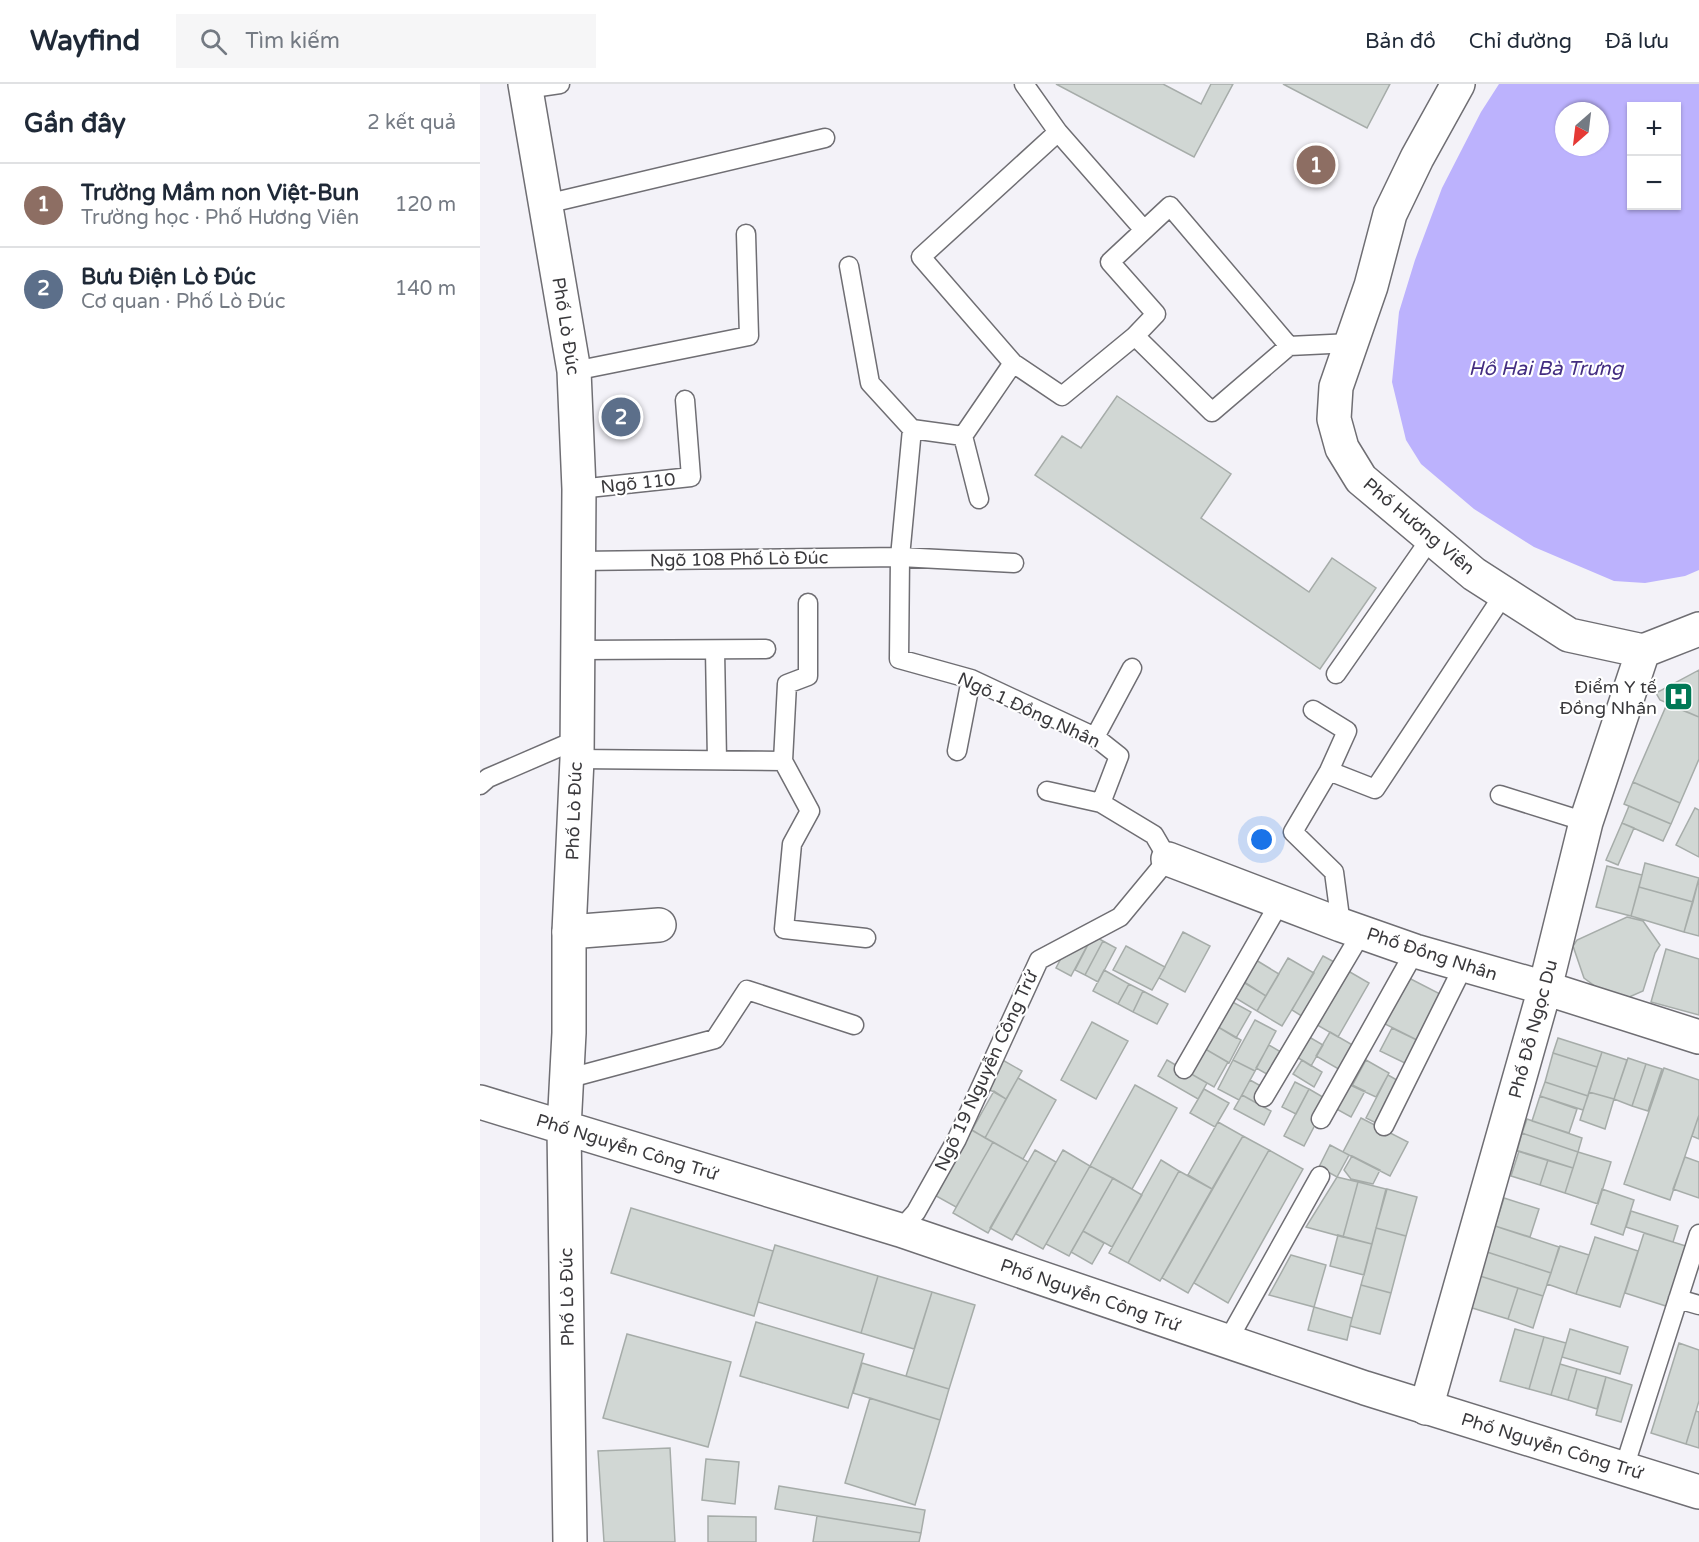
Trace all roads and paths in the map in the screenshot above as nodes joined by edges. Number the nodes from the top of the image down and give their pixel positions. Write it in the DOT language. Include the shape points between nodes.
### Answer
graph roads {
  1 [pos="560,84"];
  2 [pos="1024,84"];
  3 [pos="1458,84"];
  4 [pos="526,87"];
  5 [pos="1058,132"];
  6 [pos="825,138"];
  7 [pos="546,204"];
  8 [pos="1144,230"];
  9 [pos="746,234"];
  10 [pos="849,266"];
  11 [pos="1135,336"];
  12 [pos="1351,343"];
  13 [pos="1289,346"];
  14 [pos="1013,363"];
  15 [pos="574,371"];
  16 [pos="685,400"];
  17 [pos="912,429"];
  18 [pos="963,436"];
  19 [pos="579,489"];
  20 [pos="979,499"];
  21 [pos="1431,538"];
  22 [pos="900,557"];
  23 [pos="578,561"];
  24 [pos="1014,563"];
  25 [pos="1504,594"];
  26 [pos="808,603"];
  27 [pos="1699,629"];
  28 [pos="766,649"];
  29 [pos="578,650"];
  30 [pos="715,650"];
  31 [pos="1643,651"];
  32 [pos="1132,668"];
  33 [pos="1336,674"];
  34 [pos="971,679"];
  35 [pos="1313,710"];
  36 [pos="1095,737"];
  37 [pos="576,750"];
  38 [pos="957,751"];
  39 [pos="717,760"];
  40 [pos="783,761"];
  41 [pos="1329,771"];
  42 [pos="480,785"];
  43 [pos="1047,791"];
  44 [pos="1500,795"];
  45 [pos="1101,803"];
  46 [pos="1586,822"];
  47 [pos="1168,859"];
  48 [pos="1280,902"];
  49 [pos="659,925"];
  50 [pos="1351,928"];
  51 [pos="568,932"];
  52 [pos="866,938"];
  53 [pos="1415,951"];
  54 [pos="1464,965"];
  55 [pos="1545,988"];
  56 [pos="854,1025"];
  57 [pos="1699,1037"];
  58 [pos="1184,1069"];
  59 [pos="566,1079"];
  60 [pos="1264,1097"];
  61 [pos="480,1102"];
  62 [pos="1321,1119"];
  63 [pos="1384,1126"];
  64 [pos="564,1128"];
  65 [pos="1320,1176"];
  66 [pos="900,1230"];
  67 [pos="1699,1234"];
  68 [pos="1678,1299"];
  69 [pos="1699,1305"];
  70 [pos="1227,1342"];
  71 [pos="1426,1408"];
  72 [pos="1624,1468"];
  73 [pos="1699,1492"];
  74 [pos="570,1542"];
  1 -- 4 [label="lane"];
  2 -- 5 [label="lane"];
  3 -- 12 [label="street, Phố Hương Viên" via="1390,214"];
  4 -- 7 [label="street, Phố Lò Đúc"];
  5 -- 8 [label="lane"];
  5 -- 14 [label="lane" via="921,257"];
  6 -- 7 [label="lane"];
  7 -- 15 [label="street, Phố Lò Đúc"];
  8 -- 11 [label="lane" via="1110,262 1156,314"];
  8 -- 13 [label="lane" via="1170,206"];
  9 -- 15 [label="lane" via="749,336"];
  10 -- 17 [label="lane" via="870,383"];
  11 -- 13 [label="lane" via="1212,412"];
  11 -- 14 [label="lane" via="1062,396"];
  12 -- 13 [label="lane"];
  12 -- 21 [label="street, Phố Hương Viên" via="1336,387 1334,419 1341,448 1361,479"];
  14 -- 18 [label="lane"];
  15 -- 19 [label="street, Phố Lò Đúc"];
  16 -- 19 [label="lane, Ngõ 110" via="691,477"];
  17 -- 18 [label="lane"];
  17 -- 22 [label="lane"];
  18 -- 20 [label="lane"];
  19 -- 23 [label="street, Phố Lò Đúc"];
  21 -- 25 [label="street, Phố Hương Viên"];
  21 -- 33 [label="lane"];
  22 -- 23 [label="lane, Ngõ 108 Phố Lò Đúc"];
  22 -- 24 [label="lane, Ngõ 108 Phố Lò Đúc"];
  22 -- 34 [label="lane, Ngõ 1 Đồng Nhân" via="898,659"];
  23 -- 29 [label="street, Phố Lò Đúc"];
  25 -- 31 [label="street, Phố Hương Viên" via="1569,635"];
  25 -- 41 [label="lane" via="1375,789"];
  26 -- 40 [label="lane" via="808,676 787,684"];
  27 -- 31 [label="street"];
  28 -- 30 [label="lane"];
  29 -- 30 [label="lane"];
  29 -- 37 [label="street, Phố Lò Đúc"];
  30 -- 39 [label="lane"];
  31 -- 46 [label="street, Phố Đỗ Ngọc Du"];
  32 -- 36 [label="lane"];
  34 -- 36 [label="lane, Ngõ 1 Đồng Nhân"];
  34 -- 38 [label="lane"];
  35 -- 41 [label="lane" via="1347,731"];
  36 -- 45 [label="lane, Ngõ 1 Đồng Nhân" via="1119,756"];
  37 -- 39 [label="lane"];
  37 -- 42 [label="lane" via="488,778"];
  37 -- 51 [label="street, Phố Lò Đúc"];
  39 -- 40 [label="lane"];
  40 -- 52 [label="lane" via="810,811 792,844 784,929"];
  41 -- 50 [label="lane" via="1293,832 1334,872"];
  43 -- 45 [label="lane"];
  44 -- 46 [label="lane"];
  45 -- 47 [label="lane" via="1154,835"];
  46 -- 55 [label="street, Phố Đỗ Ngọc Du"];
  47 -- 48 [label="street, Phố Đồng Nhân"];
  47 -- 66 [label="lane, Ngõ 19 Nguyễn Công Trứ" via="1120,917 1039,960 957,1139 916,1212"];
  48 -- 50 [label="street, Phố Đồng Nhân"];
  48 -- 58 [label="lane"];
  49 -- 51 [label="street"];
  50 -- 53 [label="street, Phố Đồng Nhân"];
  50 -- 60 [label="lane"];
  51 -- 59 [label="street, Phố Lò Đúc"];
  53 -- 54 [label="street, Phố Đồng Nhân"];
  53 -- 62 [label="lane"];
  54 -- 55 [label="street, Phố Đồng Nhân"];
  54 -- 63 [label="lane"];
  55 -- 57 [label="street, Phố Đồng Nhân"];
  55 -- 71 [label="street, Phố Đỗ Ngọc Du"];
  56 -- 59 [label="lane" via="747,990 715,1039"];
  59 -- 64 [label="street, Phố Lò Đúc"];
  61 -- 64 [label="street, Phố Nguyễn Công Trứ"];
  64 -- 66 [label="street, Phố Nguyễn Công Trứ"];
  64 -- 74 [label="street, Phố Lò Đúc"];
  65 -- 70 [label="lane"];
  66 -- 70 [label="street, Phố Nguyễn Công Trứ"];
  67 -- 68 [label="lane"];
  68 -- 69 [label="lane"];
  68 -- 72 [label="lane"];
  70 -- 71 [label="street, Phố Nguyễn Công Trứ"];
  71 -- 72 [label="street, Phố Nguyễn Công Trứ"];
  72 -- 73 [label="street, Phố Nguyễn Công Trứ"];
}
